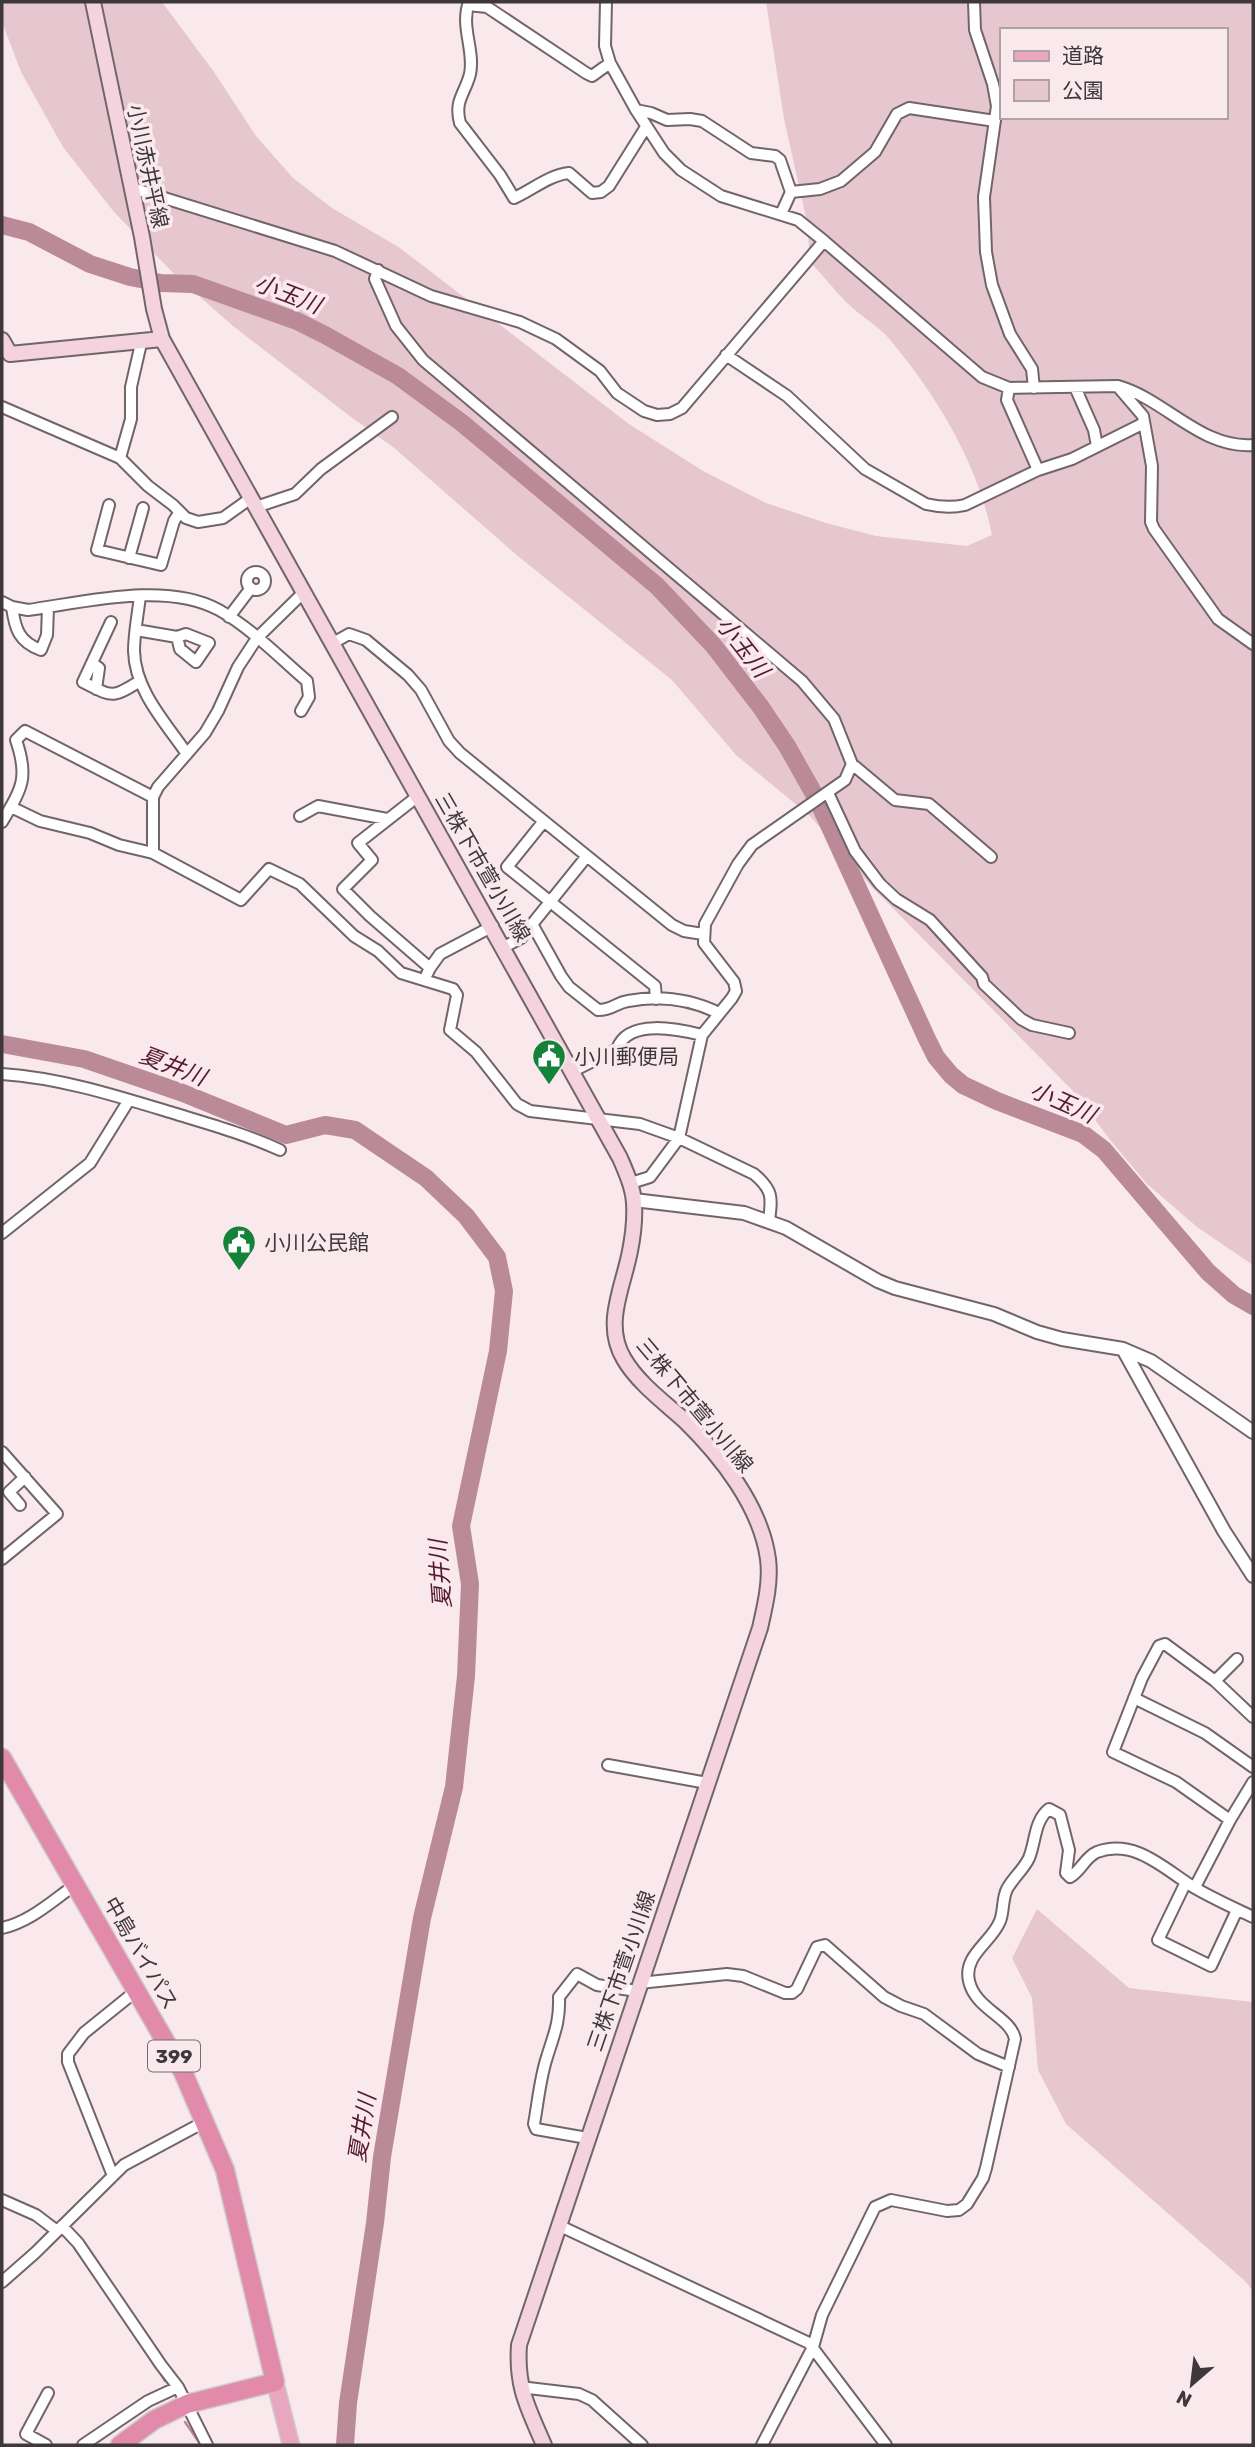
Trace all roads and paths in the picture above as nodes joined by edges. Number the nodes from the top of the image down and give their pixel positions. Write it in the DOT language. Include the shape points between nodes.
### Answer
graph roads {
  1 [pos="93,2"];
  2 [pos="606,2"];
  3 [pos="974,2"];
  4 [pos="468,3"];
  5 [pos="610,63"];
  6 [pos="636,110"];
  7 [pos="995,121"];
  8 [pos="646,127"];
  9 [pos="132,188"];
  10 [pos="791,192"];
  11 [pos="781,214"];
  12 [pos="824,241"];
  13 [pos="378,270"];
  14 [pos="142,339"];
  15 [pos="162,339"];
  16 [pos="2,340"];
  17 [pos="726,355"];
  18 [pos="6,357"];
  19 [pos="1118,386"];
  20 [pos="1075,387"];
  21 [pos="1009,388"];
  22 [pos="1034,388"];
  23 [pos="2,407"];
  24 [pos="392,417"];
  25 [pos="1144,423"];
  26 [pos="1253,445"];
  27 [pos="1097,446"];
  28 [pos="120,458"];
  29 [pos="1038,470"];
  30 [pos="253,503"];
  31 [pos="110,505"];
  32 [pos="143,508"];
  33 [pos="178,513"];
  34 [pos="130,558"];
  35 [pos="251,588"];
  36 [pos="304,592"];
  37 [pos="140,596"];
  38 [pos="7,605"];
  39 [pos="48,607"];
  40 [pos="229,617"];
  41 [pos="111,622"];
  42 [pos="136,630"];
  43 [pos="177,637"];
  44 [pos="257,638"];
  45 [pos="333,643"];
  46 [pos="1253,644"];
  47 [pos="140,681"];
  48 [pos="301,710"];
  49 [pos="187,754"];
  50 [pos="852,764"];
  51 [pos="826,794"];
  52 [pos="418,796"];
  53 [pos="153,797"];
  54 [pos="11,807"];
  55 [pos="300,816"];
  56 [pos="387,818"];
  57 [pos="544,821"];
  58 [pos="2,822"];
  59 [pos="153,853"];
  60 [pos="587,856"];
  61 [pos="991,857"];
  62 [pos="550,902"];
  63 [pos="532,924"];
  64 [pos="493,926"];
  65 [pos="703,934"];
  66 [pos="504,947"];
  67 [pos="430,968"];
  68 [pos="425,980"];
  69 [pos="656,999"];
  70 [pos="719,1013"];
  71 [pos="1069,1033"];
  72 [pos="702,1035"];
  73 [pos="573,1071"];
  74 [pos="2,1074"];
  75 [pos="130,1100"];
  76 [pos="601,1119"];
  77 [pos="679,1138"];
  78 [pos="279,1150"];
  79 [pos="631,1183"];
  80 [pos="634,1200"];
  81 [pos="769,1221"];
  82 [pos="2,1233"];
  83 [pos="1123,1349"];
  84 [pos="1253,1432"];
  85 [pos="2,1452"];
  86 [pos="25,1477"];
  87 [pos="20,1505"];
  88 [pos="2,1559"];
  89 [pos="1253,1576"];
  90 [pos="1237,1659"];
  91 [pos="1215,1681"];
  92 [pos="1135,1698"];
  93 [pos="1253,1717"];
  94 [pos="2,1758"];
  95 [pos="1251,1761"];
  96 [pos="608,1765"];
  97 [pos="1253,1782"];
  98 [pos="707,1783"];
  99 [pos="1230,1820"];
  100 [pos="75,1885"];
  101 [pos="1190,1885"];
  102 [pos="1237,1910"];
  103 [pos="1253,1917"];
  104 [pos="2,1928"];
  105 [pos="638,1987"];
  106 [pos="136,1990"];
  107 [pos="1009,2067"];
  108 [pos="206,2121"];
  109 [pos="587,2138"];
  110 [pos="113,2176"];
  111 [pos="2,2200"];
  112 [pos="558,2225"];
  113 [pos="60,2228"];
  114 [pos="2,2282"];
  115 [pos="813,2347"];
  116 [pos="275,2382"];
  117 [pos="520,2386"];
  118 [pos="178,2387"];
  119 [pos="48,2393"];
  120 [pos="187,2404"];
  121 [pos="46,2445"];
  122 [pos="83,2445"];
  123 [pos="120,2445"];
  124 [pos="207,2445"];
  125 [pos="291,2445"];
  126 [pos="544,2445"];
  127 [pos="642,2445"];
  128 [pos="762,2445"];
  129 [pos="886,2445"];
  1 -- 9 [label="main road, 小川赤井平線"];
  2 -- 5 [label="street" via="605,46"];
  3 -- 7 [label="street" via="978,42 997,106"];
  4 -- 5 [label="street" via="487,7 586,74 592,76"];
  4 -- 8 [label="street" via="464,23 470,73 457,114 514,198 551,177 569,173 592,193 601,192 610,186"];
  5 -- 6 [label="street"];
  6 -- 8 [label="street"];
  6 -- 10 [label="street" via="667,120 702,121 751,153 775,156"];
  7 -- 10 [label="street" via="909,108 897,114 875,152 841,181 820,190"];
  7 -- 22 [label="street" via="984,197 986,252 992,285 1010,334 1032,369"];
  8 -- 11 [label="street" via="681,170 721,196"];
  9 -- 13 [label="street" via="335,251"];
  9 -- 15 [label="main road, 小川赤井平線"];
  10 -- 11 [label="street"];
  11 -- 12 [label="street" via="798,220"];
  12 -- 17 [label="street"];
  12 -- 21 [label="street" via="982,377"];
  13 -- 17 [label="street" via="431,296 556,339 600,371 617,393 657,415 682,408"];
  13 -- 50 [label="street" via="374,279 396,326 423,360 802,681 834,719"];
  14 -- 15 [label="main road"];
  14 -- 18 [label="main road"];
  14 -- 28 [label="street" via="131,387 131,419"];
  15 -- 30 [label="main road, 三株下市萱小川線"];
  16 -- 18 [label="main road"];
  17 -- 29 [label="street" via="787,396 865,469 926,504 965,505"];
  19 -- 20 [label="street"];
  19 -- 25 [label="street" via="1138,407"];
  19 -- 26 [label="street" via="1133,390 1205,434 1224,442"];
  20 -- 22 [label="street"];
  20 -- 27 [label="street"];
  21 -- 22 [label="street"];
  21 -- 29 [label="street" via="1007,400"];
  23 -- 28 [label="street"];
  24 -- 30 [label="street" via="296,494"];
  25 -- 27 [label="street"];
  25 -- 46 [label="street" via="1152,466 1154,528 1218,619"];
  27 -- 29 [label="street" via="1072,460"];
  28 -- 33 [label="street"];
  30 -- 33 [label="street" via="213,521 198,522"];
  30 -- 36 [label="main road, 三株下市萱小川線"];
  31 -- 34 [label="street" via="97,550"];
  32 -- 34 [label="street"];
  33 -- 34 [label="street" via="161,565"];
  35 -- 40 [label="street"];
  36 -- 44 [label="street"];
  36 -- 45 [label="main road, 三株下市萱小川線"];
  37 -- 39 [label="street"];
  37 -- 40 [label="street" via="188,598"];
  37 -- 42 [label="street"];
  38 -- 39 [label="street" via="28,610"];
  38 -- 39 [label="street" via="21,636 47,634"];
  40 -- 44 [label="street"];
  41 -- 47 [label="street" via="92,663 99,668 96,689 117,695"];
  42 -- 43 [label="street"];
  42 -- 47 [label="street" via="134,652"];
  44 -- 48 [label="street" via="307,681 309,697"];
  44 -- 49 [label="street" via="205,733"];
  45 -- 52 [label="main road, 三株下市萱小川線"];
  45 -- 57 [label="street" via="349,635 360,637 398,667 421,690 460,753"];
  47 -- 49 [label="street"];
  49 -- 53 [label="street"];
  50 -- 51 [label="street" via="845,780"];
  50 -- 61 [label="street" via="895,800 929,804"];
  51 -- 65 [label="street" via="752,845"];
  51 -- 71 [label="street" via="855,851 880,884 930,920 984,984 1021,1018"];
  52 -- 56 [label="street"];
  52 -- 64 [label="main road, 三株下市萱小川線"];
  53 -- 54 [label="street" via="25,731 16,740 24,776"];
  53 -- 59 [label="street"];
  54 -- 58 [label="street"];
  54 -- 59 [label="street" via="40,821"];
  55 -- 56 [label="street" via="318,806"];
  56 -- 67 [label="street" via="358,843 372,860 343,889"];
  57 -- 60 [label="street"];
  57 -- 62 [label="street" via="507,867"];
  59 -- 68 [label="street" via="241,900 269,869 300,884 401,973"];
  60 -- 62 [label="street"];
  60 -- 65 [label="street" via="672,925"];
  62 -- 63 [label="street"];
  62 -- 69 [label="street" via="655,986"];
  63 -- 66 [label="street" via="522,938"];
  63 -- 69 [label="street" via="569,987 598,1010"];
  64 -- 66 [label="main road, 三株下市萱小川線"];
  64 -- 67 [label="street" via="440,954"];
  65 -- 70 [label="street" via="736,991"];
  66 -- 73 [label="main road, 三株下市萱小川線"];
  67 -- 68 [label="street"];
  68 -- 76 [label="street" via="453,989 457,995 450,1030 476,1052 517,1104 530,1111"];
  69 -- 70 [label="street" via="674,998"];
  70 -- 72 [label="street"];
  72 -- 73 [label="street" via="663,1028 631,1032 617,1049"];
  72 -- 77 [label="street"];
  73 -- 76 [label="main road, 三株下市萱小川線"];
  74 -- 75 [label="street" via="59,1081"];
  75 -- 78 [label="street"];
  75 -- 82 [label="street" via="90,1163"];
  76 -- 77 [label="street"];
  76 -- 79 [label="main road, 三株下市萱小川線"];
  77 -- 79 [label="street" via="650,1177"];
  77 -- 81 [label="street" via="764,1182 771,1201"];
  79 -- 80 [label="main road, 三株下市萱小川線"];
  80 -- 81 [label="street" via="744,1213"];
  80 -- 98 [label="main road, 三株下市萱小川線" via="630,1251 614,1318 615,1341 625,1361 722,1464 750,1505 769,1562 760,1628"];
  81 -- 83 [label="street" via="895,1288 994,1314 1062,1339"];
  83 -- 84 [label="street" via="1151,1362"];
  83 -- 89 [label="street"];
  85 -- 86 [label="street"];
  86 -- 87 [label="street" via="9,1492"];
  86 -- 88 [label="street" via="57,1514"];
  90 -- 91 [label="street"];
  91 -- 92 [label="street" via="1165,1644 1159,1646"];
  91 -- 93 [label="street"];
  92 -- 95 [label="street"];
  92 -- 99 [label="street" via="1113,1752 1176,1782"];
  94 -- 100 [label="highway, 中島バイパス / 399"];
  96 -- 98 [label="street"];
  97 -- 99 [label="street"];
  98 -- 105 [label="main road, 三株下市萱小川線"];
  99 -- 101 [label="street"];
  100 -- 104 [label="street" via="34,1914"];
  100 -- 106 [label="highway, 中島バイパス / 399"];
  101 -- 102 [label="street"];
  101 -- 102 [label="street" via="1158,1940 1211,1966"];
  101 -- 107 [label="street" via="1158,1862 1118,1849 1087,1858 1070,1877 1060,1815 1049,1809 1043,1814 1028,1861 1007,1890 1002,1918 969,1967 974,1995 1015,2035"];
  102 -- 103 [label="street"];
  105 -- 107 [label="street" via="727,1974 792,1993 817,1947 825,1945 884,1997 924,2014 978,2054"];
  105 -- 109 [label="main road, 三株下市萱小川線"];
  105 -- 109 [label="street" via="597,1985 576,1974 559,1997 560,2014 546,2058 534,2124 536,2129"];
  106 -- 108 [label="highway, 中島バイパス / 399"];
  106 -- 110 [label="street" via="84,2033 68,2054"];
  107 -- 115 [label="street" via="983,2178 967,2204 947,2211 891,2200 876,2207 822,2315"];
  108 -- 110 [label="street" via="140,2155"];
  108 -- 116 [label="highway, 中島バイパス / 399" via="234,2204"];
  109 -- 112 [label="main road, 三株下市萱小川線"];
  110 -- 113 [label="street"];
  111 -- 113 [label="street"];
  112 -- 115 [label="street"];
  112 -- 117 [label="main road, 三株下市萱小川線" via="519,2345"];
  113 -- 114 [label="street"];
  113 -- 118 [label="street" via="78,2243"];
  115 -- 128 [label="street"];
  115 -- 129 [label="street"];
  116 -- 120 [label="highway"];
  116 -- 125 [label="main road"];
  117 -- 126 [label="main road, 三株下市萱小川線"];
  117 -- 127 [label="street" via="579,2394 604,2409"];
  118 -- 120 [label="street"];
  118 -- 122 [label="street" via="148,2401"];
  119 -- 121 [label="street" via="26,2434"];
  120 -- 123 [label="highway" via="154,2420"];
  120 -- 124 [label="street"];
}
